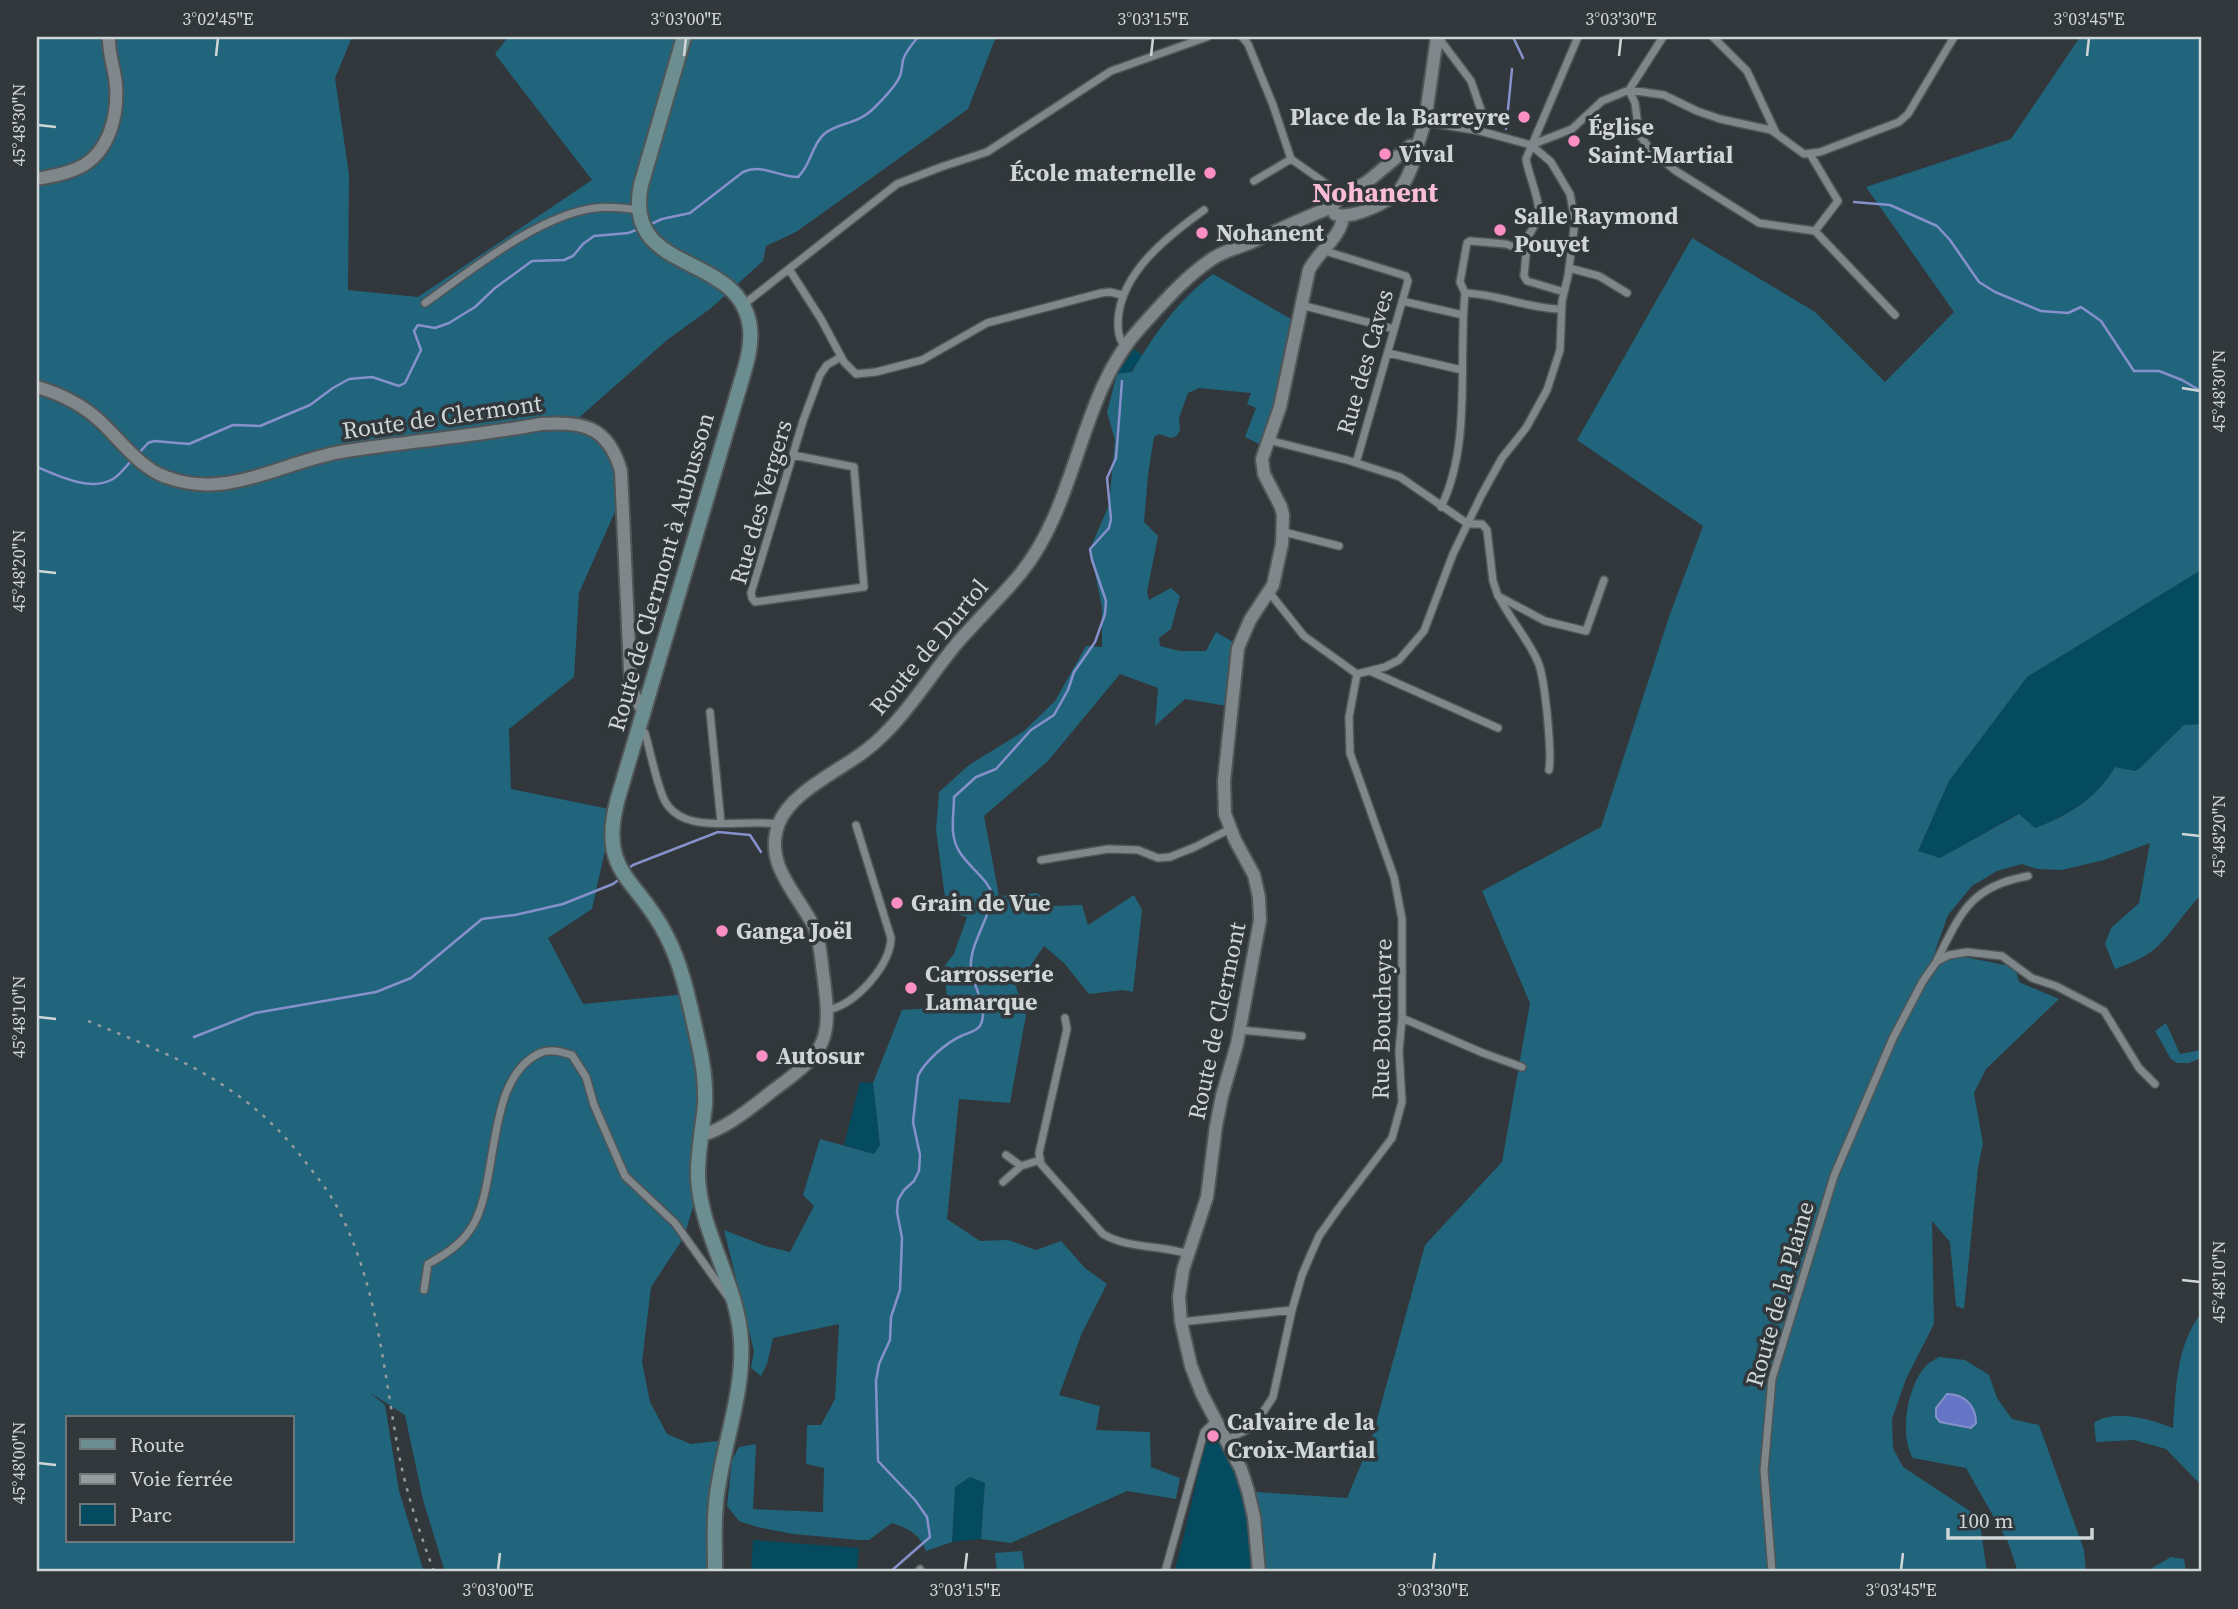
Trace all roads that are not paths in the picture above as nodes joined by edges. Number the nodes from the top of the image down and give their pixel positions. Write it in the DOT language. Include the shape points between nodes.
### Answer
graph roads {
  1 [pos="109,37"];
  2 [pos="684,37"];
  3 [pos="1207,37"];
  4 [pos="1242,37"];
  5 [pos="1437,37"];
  6 [pos="1578,37"];
  7 [pos="1663,37"];
  8 [pos="1713,37"];
  9 [pos="1954,37"];
  10 [pos="1629,90"];
  11 [pos="1425,122"];
  12 [pos="1480,131"];
  13 [pos="1776,133"];
  14 [pos="1531,145"];
  15 [pos="1417,147"];
  16 [pos="1810,154"];
  17 [pos="1291,159"];
  18 [pos="37,179"];
  19 [pos="1254,181"];
  20 [pos="1336,202"];
  21 [pos="639,210"];
  22 [pos="1204,210"];
  23 [pos="1343,217"];
  24 [pos="1815,231"];
  25 [pos="1522,247"];
  26 [pos="1321,250"];
  27 [pos="1569,268"];
  28 [pos="789,269"];
  29 [pos="1564,292"];
  30 [pos="1465,293"];
  31 [pos="1627,293"];
  32 [pos="1122,295"];
  33 [pos="1402,301"];
  34 [pos="425,303"];
  35 [pos="743,305"];
  36 [pos="1300,305"];
  37 [pos="1561,309"];
  38 [pos="1463,315"];
  39 [pos="1895,316"];
  40 [pos="1394,330"];
  41 [pos="1124,345"];
  42 [pos="1388,353"];
  43 [pos="841,357"];
  44 [pos="1462,370"];
  45 [pos="37,387"];
  46 [pos="1268,440"];
  47 [pos="793,455"];
  48 [pos="1356,463"];
  49 [pos="1441,507"];
  50 [pos="1468,524"];
  51 [pos="1284,532"];
  52 [pos="1339,546"];
  53 [pos="1604,580"];
  54 [pos="1269,592"];
  55 [pos="1498,596"];
  56 [pos="1371,672"];
  57 [pos="1357,674"];
  58 [pos="644,712"];
  59 [pos="710,712"];
  60 [pos="1498,728"];
  61 [pos="639,730"];
  62 [pos="1549,769"];
  63 [pos="721,823"];
  64 [pos="778,824"];
  65 [pos="856,825"];
  66 [pos="1230,829"];
  67 [pos="1041,860"];
  68 [pos="2028,876"];
  69 [pos="1937,961"];
  70 [pos="828,1010"];
  71 [pos="1065,1018"];
  72 [pos="1402,1018"];
  73 [pos="1240,1030"];
  74 [pos="1302,1036"];
  75 [pos="1522,1067"];
  76 [pos="2155,1084"];
  77 [pos="702,1135"];
  78 [pos="1006,1155"];
  79 [pos="1040,1160"];
  80 [pos="1021,1166"];
  81 [pos="1003,1182"];
  82 [pos="1188,1254"];
  83 [pos="424,1290"];
  84 [pos="732,1297"];
  85 [pos="1292,1310"];
  86 [pos="1181,1322"];
  87 [pos="1216,1420"];
  88 [pos="1227,1440"];
  89 [pos="715,1572"];
  90 [pos="1165,1572"];
  91 [pos="1259,1572"];
  92 [pos="1772,1572"];
  1 -- 18 [label="street" via="117,100 107,139 85,165"];
  2 -- 21 [label="main road" via="645,172"];
  3 -- 28 [label="street" via="1111,71 987,152 897,184"];
  4 -- 17 [label="street"];
  5 -- 11 [label="street"];
  5 -- 12 [label="street" via="1471,81 1482,113"];
  6 -- 14 [label="street"];
  7 -- 10 [label="street"];
  8 -- 13 [label="street" via="1747,71"];
  9 -- 16 [label="street" via="1899,122"];
  10 -- 13 [label="street" via="1664,95 1696,111"];
  10 -- 14 [label="street" via="1602,102 1572,129"];
  10 -- 24 [label="street" via="1639,134 1676,171 1759,223"];
  11 -- 12 [label="street"];
  11 -- 15 [label="street"];
  12 -- 14 [label="street"];
  13 -- 16 [label="street"];
  14 -- 25 [label="street" via="1527,171 1540,215"];
  14 -- 27 [label="street" via="1551,162 1570,194 1575,221"];
  15 -- 20 [label="street, Route de Durtol" via="1410,146"];
  15 -- 23 [label="street" via="1400,190 1379,204"];
  16 -- 24 [label="street" via="1838,201"];
  17 -- 19 [label="street"];
  17 -- 20 [label="street" via="1328,185"];
  20 -- 23 [label="street" via="1335,214"];
  20 -- 41 [label="street, Route de Durtol" via="1212,258"];
  21 -- 34 [label="street" via="575,212 499,250"];
  21 -- 35 [label="main road" via="656,246 723,281"];
  22 -- 32 [label="street" via="1150,256"];
  23 -- 26 [label="street, Route de Clermont" via="1340,228"];
  24 -- 39 [label="street"];
  25 -- 29 [label="street" via="1527,281"];
  25 -- 30 [label="street" via="1467,243 1460,282"];
  26 -- 33 [label="street, Rue des Caves" via="1406,276"];
  26 -- 36 [label="street, Route de Clermont" via="1309,270"];
  27 -- 29 [label="street"];
  27 -- 31 [label="street" via="1599,275"];
  28 -- 35 [label="street"];
  28 -- 43 [label="street"];
  29 -- 37 [label="street"];
  30 -- 37 [label="street"];
  30 -- 38 [label="street"];
  32 -- 41 [label="street" via="1118,329"];
  32 -- 43 [label="street" via="1101,293 987,323 922,360 876,372 856,374"];
  33 -- 38 [label="street"];
  33 -- 40 [label="street, Rue des Caves"];
  35 -- 58 [label="main road, Route de Clermont à Aubusson" via="750,332 746,363"];
  36 -- 40 [label="street"];
  36 -- 46 [label="street, Route de Clermont" via="1280,407"];
  37 -- 50 [label="street" via="1560,350 1547,390 1502,458"];
  38 -- 44 [label="street"];
  40 -- 42 [label="street, Rue des Caves"];
  41 -- 64 [label="street, Route de Durtol" via="1104,384 1068,485 1021,573 959,641 891,727 798,798"];
  42 -- 44 [label="street"];
  42 -- 48 [label="street, Rue des Caves"];
  43 -- 47 [label="street, Rue des Vergers" via="823,368"];
  44 -- 49 [label="street" via="1459,446"];
  45 -- 58 [label="street, Route de Clermont" via="85,409 163,477 213,486 345,451 541,424 573,423 594,430 609,444 621,471 630,670 633,694"];
  46 -- 48 [label="street"];
  46 -- 51 [label="street, Route de Clermont" via="1262,469 1281,506"];
  47 -- 47 [label="street, Rue des Vergers" via="751,598 755,602 864,587 854,467"];
  48 -- 49 [label="street" via="1400,477"];
  49 -- 50 [label="street"];
  50 -- 55 [label="street" via="1482,524 1487,530"];
  50 -- 56 [label="street" via="1424,631 1399,660"];
  51 -- 52 [label="street"];
  51 -- 54 [label="street, Route de Clermont"];
  53 -- 55 [label="street" via="1586,631 1545,621"];
  54 -- 57 [label="street" via="1304,636"];
  54 -- 66 [label="street, Route de Clermont" via="1241,637 1236,658 1224,799"];
  55 -- 62 [label="street" via="1538,663"];
  56 -- 57 [label="street"];
  56 -- 60 [label="street"];
  57 -- 72 [label="street, Rue Boucheyre" via="1349,750 1399,902"];
  58 -- 61 [label="main road, Route de Clermont à Aubusson"];
  59 -- 63 [label="street"];
  61 -- 63 [label="street" via="645,733 671,811 686,820"];
  61 -- 77 [label="main road, Route de Clermont à Aubusson" via="614,814 612,848 621,872 661,925 679,969 704,1070"];
  63 -- 64 [label="street"];
  64 -- 70 [label="street" via="777,864 814,928"];
  65 -- 70 [label="street" via="891,938 891,952 861,992"];
  66 -- 67 [label="street" via="1170,857 1100,849"];
  66 -- 73 [label="street, Route de Clermont" via="1254,876 1260,907"];
  68 -- 69 [label="street, Route de la Plaine" via="1979,893 1957,921"];
  69 -- 76 [label="street" via="1967,952 2001,956 2032,978 2104,1011 2139,1068"];
  69 -- 92 [label="street, Route de la Plaine" via="1893,1038 1834,1176 1772,1379 1764,1470"];
  70 -- 77 [label="street" via="825,1037 813,1059 722,1126"];
  71 -- 79 [label="street" via="1067,1029"];
  72 -- 75 [label="street"];
  72 -- 85 [label="street, Rue Boucheyre" via="1403,1092 1397,1126 1386,1148 1319,1236"];
  73 -- 74 [label="street"];
  73 -- 82 [label="street, Route de Clermont" via="1220,1106 1207,1197"];
  77 -- 84 [label="main road, Route de Clermont à Aubusson" via="701,1198"];
  78 -- 80 [label="street"];
  79 -- 80 [label="street"];
  79 -- 82 [label="street" via="1109,1238"];
  80 -- 81 [label="street"];
  82 -- 86 [label="street, Route de Clermont" via="1181,1284"];
  83 -- 84 [label="street" via="428,1264 450,1252 471,1229 484,1194 505,1096 516,1072 540,1052 556,1051 572,1055 586,1077 625,1176 676,1223 727,1297"];
  84 -- 89 [label="main road, Route de Clermont à Aubusson" via="741,1359 716,1496"];
  85 -- 86 [label="street"];
  85 -- 88 [label="street, Rue Boucheyre" via="1273,1397 1254,1426"];
  86 -- 87 [label="street, Route de Clermont" via="1191,1366"];
  87 -- 88 [label="street, Route de Clermont"];
  87 -- 90 [label="street" via="1204,1432"];
  88 -- 91 [label="street, Route de Clermont" via="1248,1491"];
}
